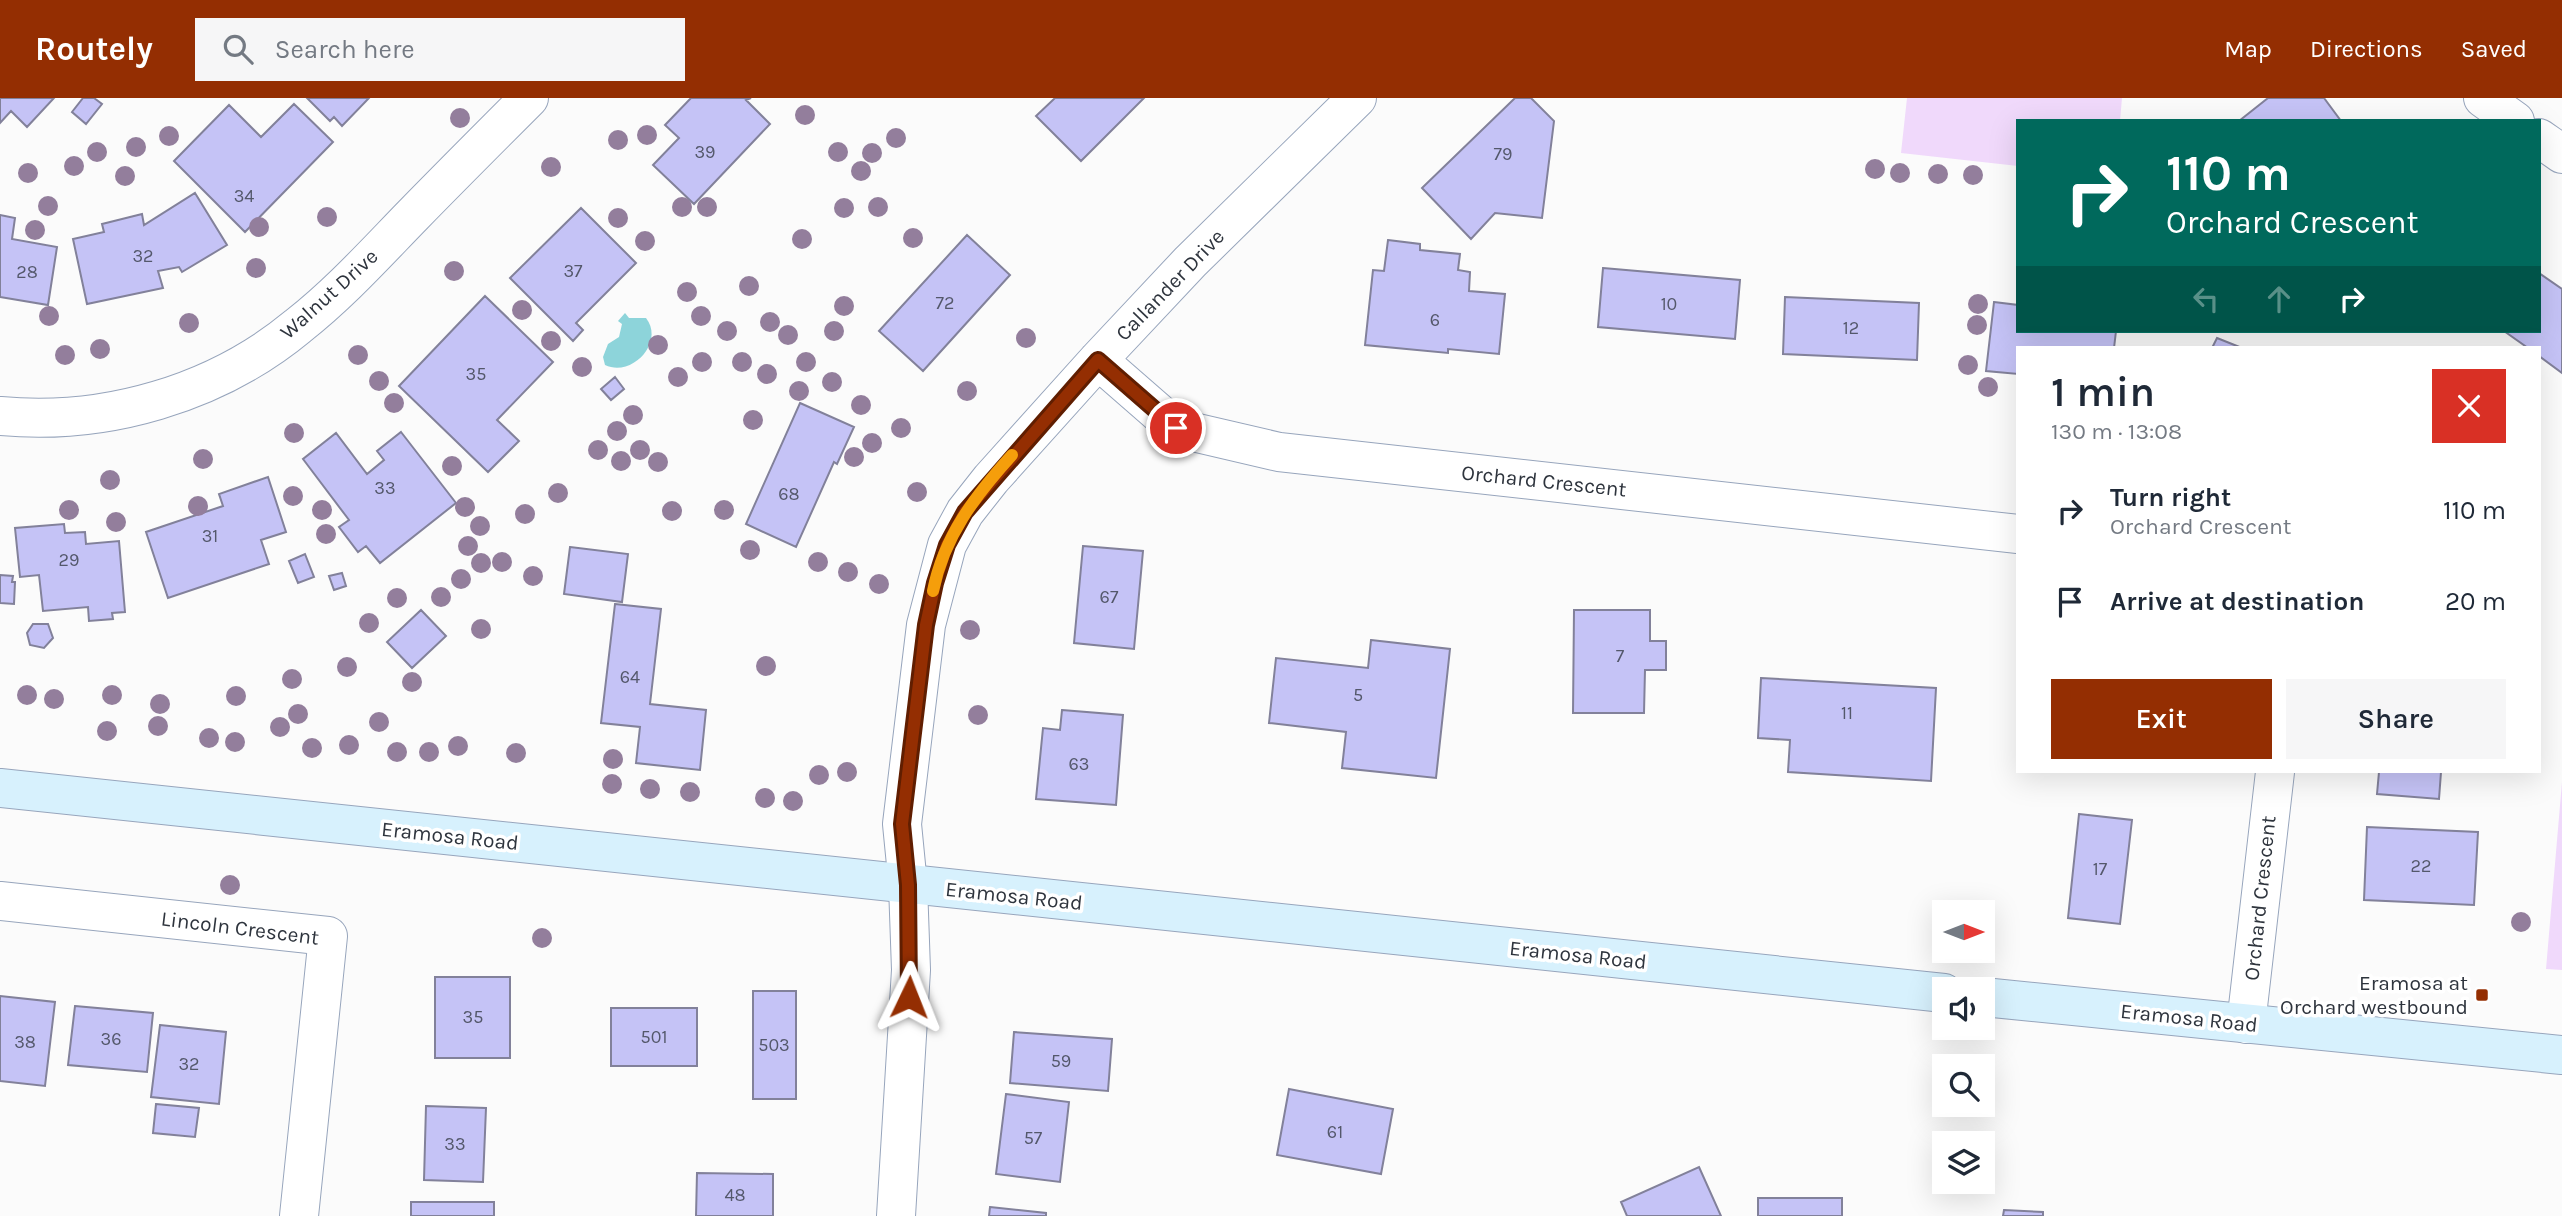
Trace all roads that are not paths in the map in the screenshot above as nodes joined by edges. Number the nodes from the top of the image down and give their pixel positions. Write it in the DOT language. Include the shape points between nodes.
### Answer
graph roads {
  1 [pos="529,98"];
  2 [pos="1357,98"];
  3 [pos="2483,98"];
  4 [pos="2512,119"];
  5 [pos="2541,139"];
  6 [pos="2562,154"];
  7 [pos="1098,360"];
  8 [pos="0,416"];
  9 [pos="2016,534"];
  10 [pos="2275,773"];
  11 [pos="0,788"];
  12 [pos="908,885"];
  13 [pos="0,901"];
  14 [pos="1932,992"];
  15 [pos="1995,998"];
  16 [pos="2246,1024"];
  17 [pos="2562,1055"];
  18 [pos="299,1216"];
  19 [pos="896,1216"];
  1 -- 8 [label="street, Walnut Drive" via="344,287 258,354 164,399 116,412 65,419"];
  2 -- 7 [label="street, Callander Drive"];
  3 -- 4 [label="street"];
  5 -- 6 [label="street"];
  7 -- 9 [label="street, Orchard Crescent" via="1176,428 1279,452"];
  7 -- 12 [label="street, Callander Drive" via="991,479 947,545 926,625 902,824"];
  10 -- 16 [label="street, Orchard Crescent"];
  11 -- 12 [label="main road, Eramosa Road"];
  12 -- 14 [label="main road, Eramosa Road"];
  12 -- 19 [label="street, Callander Drive" via="911,970"];
  13 -- 18 [label="street, Lincoln Crescent" via="328,936"];
  15 -- 16 [label="main road, Eramosa Road"];
  16 -- 17 [label="main road, Eramosa Road"];
}
